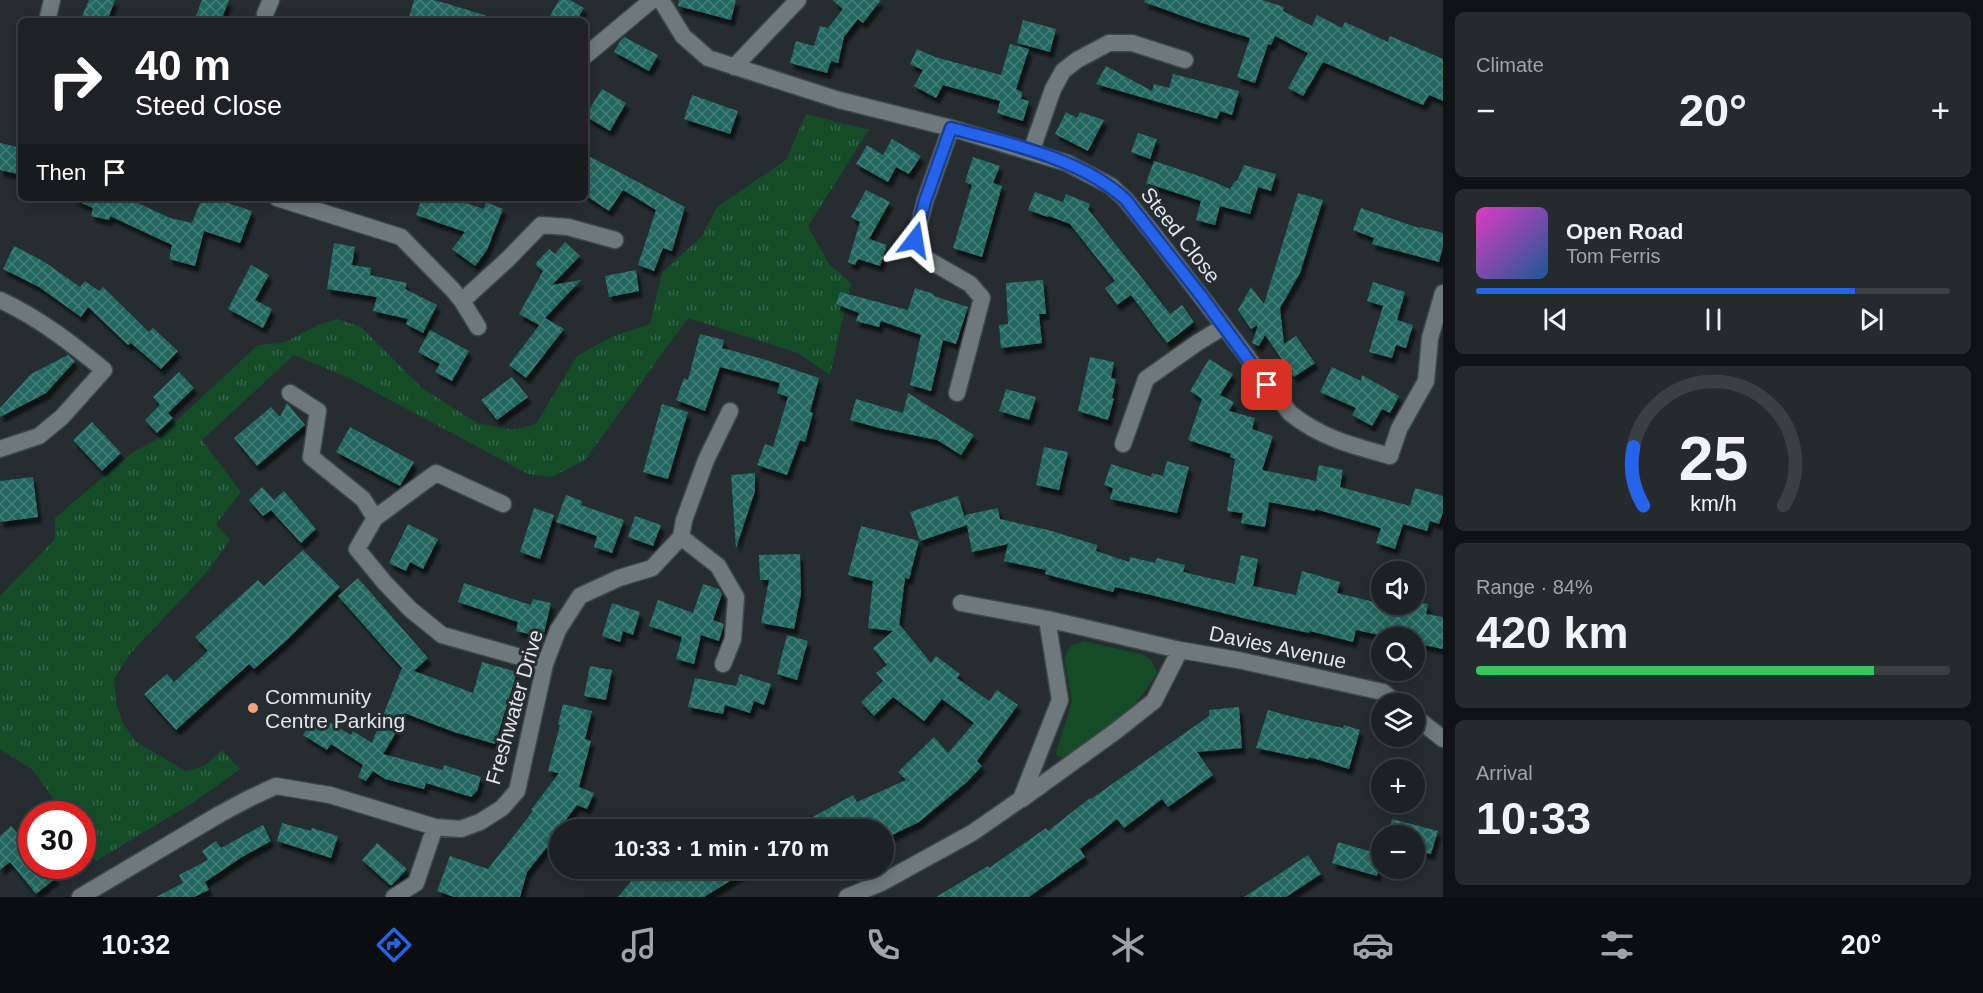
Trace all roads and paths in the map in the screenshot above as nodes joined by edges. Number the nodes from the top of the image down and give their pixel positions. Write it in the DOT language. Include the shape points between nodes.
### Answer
graph roads {
  1 [pos="52,0"];
  2 [pos="652,0"];
  3 [pos="661,0"];
  4 [pos="798,0"];
  5 [pos="48,18"];
  6 [pos="588,53"];
  7 [pos="1185,60"];
  8 [pos="734,67"];
  9 [pos="951,128"];
  10 [pos="1031,152"];
  11 [pos="287,201"];
  12 [pos="615,240"];
  13 [pos="1443,293"];
  14 [pos="0,300"];
  15 [pos="462,301"];
  16 [pos="478,327"];
  17 [pos="1223,327"];
  18 [pos="290,393"];
  19 [pos="957,393"];
  20 [pos="730,411"];
  21 [pos="1123,444"];
  22 [pos="0,449"];
  23 [pos="503,504"];
  24 [pos="375,518"];
  25 [pos="681,537"];
  26 [pos="961,603"];
  27 [pos="1047,619"];
  28 [pos="1180,650"];
  29 [pos="545,664"];
  30 [pos="723,664"];
  31 [pos="1384,693"];
  32 [pos="1425,725"];
  33 [pos="1443,739"];
  34 [pos="1021,799"];
  35 [pos="435,827"];
  36 [pos="80,897"];
  37 [pos="394,897"];
  38 [pos="848,897"];
  1 -- 5 [label="street"];
  2 -- 6 [label="street"];
  3 -- 8 [label="street, Steed Close" via="683,36 708,58"];
  4 -- 8 [label="street"];
  7 -- 10 [label="street" via="1132,44 1109,43 1077,60 1063,71 1053,89"];
  8 -- 9 [label="street, Steed Close" via="839,100"];
  9 -- 10 [label="street, Steed Close"];
  9 -- 19 [label="street" via="915,240 926,258 970,284 982,298"];
  10 -- 17 [label="street, Steed Close" via="1067,163 1111,186 1144,222"];
  11 -- 15 [label="street" via="401,237"];
  12 -- 15 [label="street" via="568,227 541,225"];
  13 -- 17 [label="street, Steed Close" via="1430,338 1426,381 1399,429 1390,456 1341,443 1304,424 1290,413"];
  14 -- 22 [label="street" via="63,337 104,370 47,430"];
  15 -- 16 [label="street"];
  17 -- 21 [label="street" via="1146,379"];
  18 -- 24 [label="street" via="318,411 311,457 363,499"];
  20 -- 25 [label="street, Freshwater Drive" via="706,460"];
  23 -- 24 [label="street" via="436,473"];
  24 -- 29 [label="street" via="357,549 411,609 442,635"];
  25 -- 29 [label="street, Freshwater Drive" via="652,568 580,596 558,630"];
  25 -- 30 [label="street" via="718,566 736,597 733,639"];
  26 -- 27 [label="street, Davies Avenue"];
  27 -- 28 [label="street, Davies Avenue"];
  27 -- 34 [label="street" via="1059,700"];
  28 -- 31 [label="street, Davies Avenue"];
  28 -- 34 [label="street, Davies Avenue" via="1154,701"];
  29 -- 35 [label="street, Freshwater Drive" via="517,790 502,808 480,822 461,829"];
  32 -- 33 [label="street"];
  34 -- 38 [label="street, Davies Avenue" via="963,838"];
  35 -- 36 [label="street, Freshwater Drive" via="330,795 276,786 220,814"];
  35 -- 37 [label="street" via="417,883"];
}
